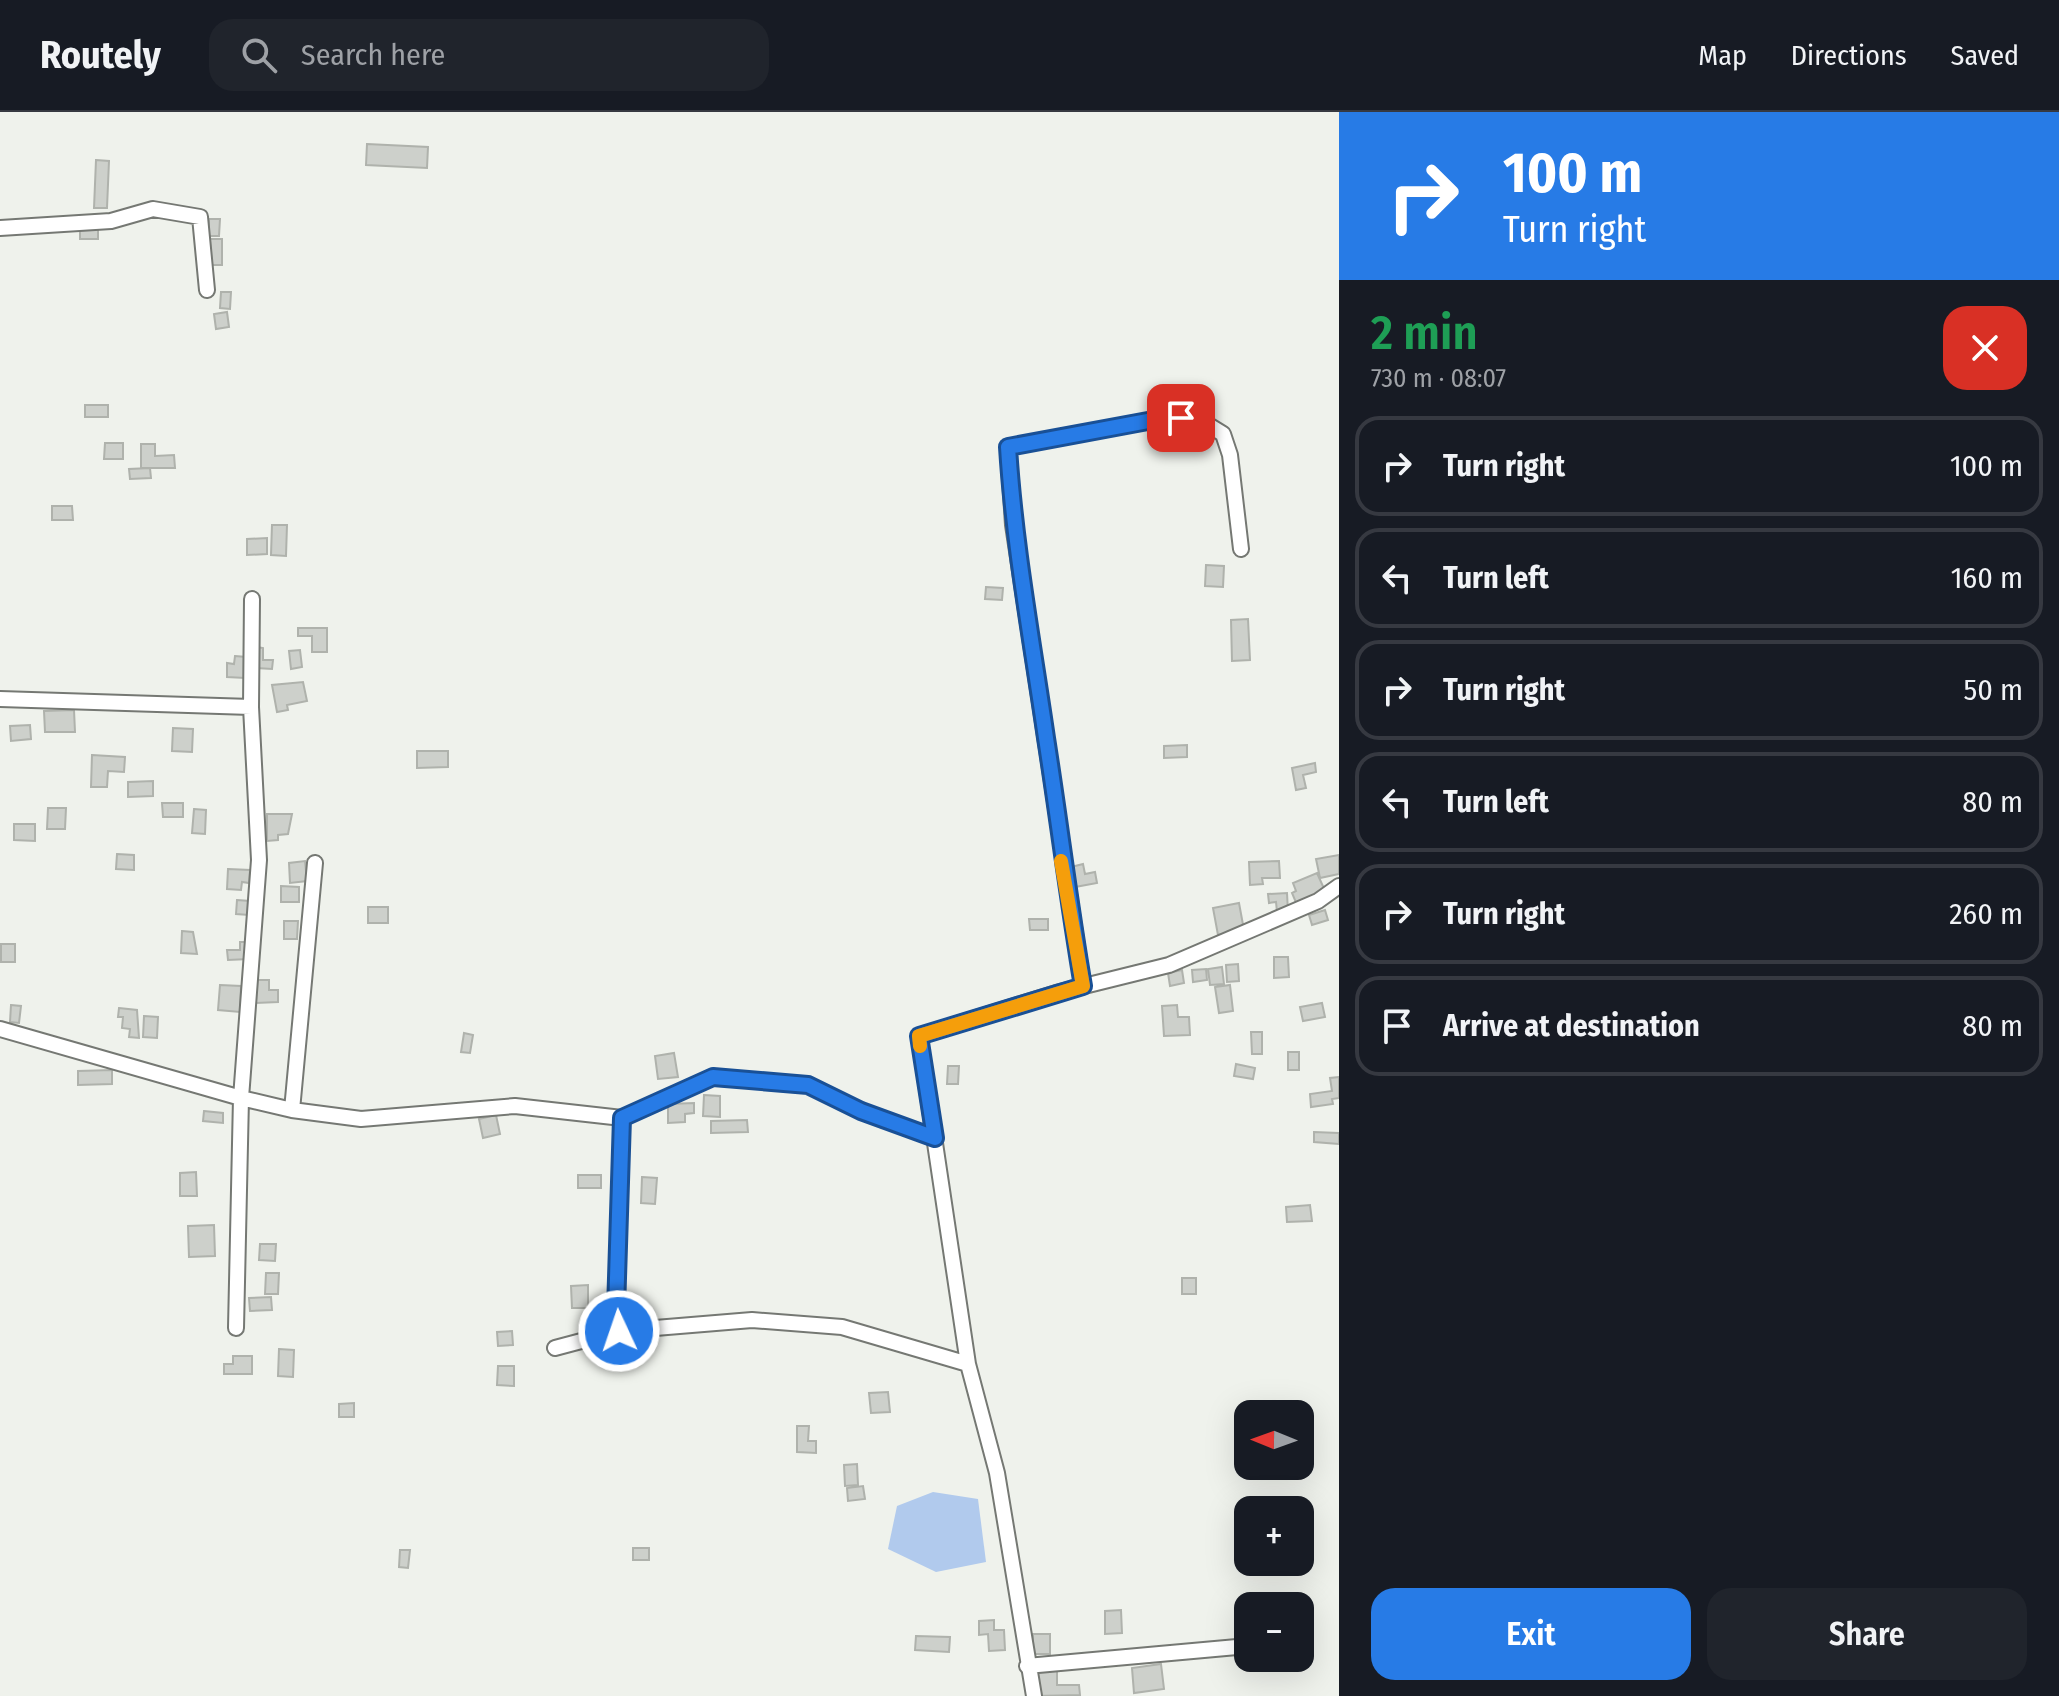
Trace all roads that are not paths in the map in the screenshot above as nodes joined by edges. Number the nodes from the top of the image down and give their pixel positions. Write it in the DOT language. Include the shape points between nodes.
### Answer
graph roads {
  1 [pos="0,228"];
  2 [pos="207,290"];
  3 [pos="1241,549"];
  4 [pos="252,599"];
  5 [pos="0,699"];
  6 [pos="251,707"];
  7 [pos="315,863"];
  8 [pos="1339,886"];
  9 [pos="1083,986"];
  10 [pos="0,1029"];
  11 [pos="241,1098"];
  12 [pos="292,1110"];
  13 [pos="622,1118"];
  14 [pos="935,1138"];
  15 [pos="236,1328"];
  16 [pos="619,1331"];
  17 [pos="555,1348"];
  18 [pos="968,1364"];
  19 [pos="1234,1647"];
  20 [pos="1027,1666"];
  21 [pos="1034,1696"];
  1 -- 2 [label="street" via="111,221 153,209 200,217"];
  3 -- 9 [label="street" via="1227,445 1223,434 1197,418 1164,418 1008,447 1013,525"];
  4 -- 6 [label="street"];
  5 -- 6 [label="street"];
  6 -- 11 [label="street" via="259,860"];
  7 -- 12 [label="street"];
  8 -- 9 [label="street" via="1318,901 1169,965"];
  9 -- 14 [label="street" via="919,1036"];
  10 -- 11 [label="street"];
  11 -- 12 [label="street"];
  11 -- 15 [label="street"];
  12 -- 13 [label="street" via="361,1119 515,1106"];
  13 -- 14 [label="street" via="713,1077 808,1085"];
  13 -- 16 [label="street"];
  14 -- 18 [label="street"];
  16 -- 17 [label="street"];
  16 -- 18 [label="street" via="752,1320 842,1327"];
  18 -- 20 [label="street" via="997,1473"];
  19 -- 20 [label="street"];
  20 -- 21 [label="street"];
}
